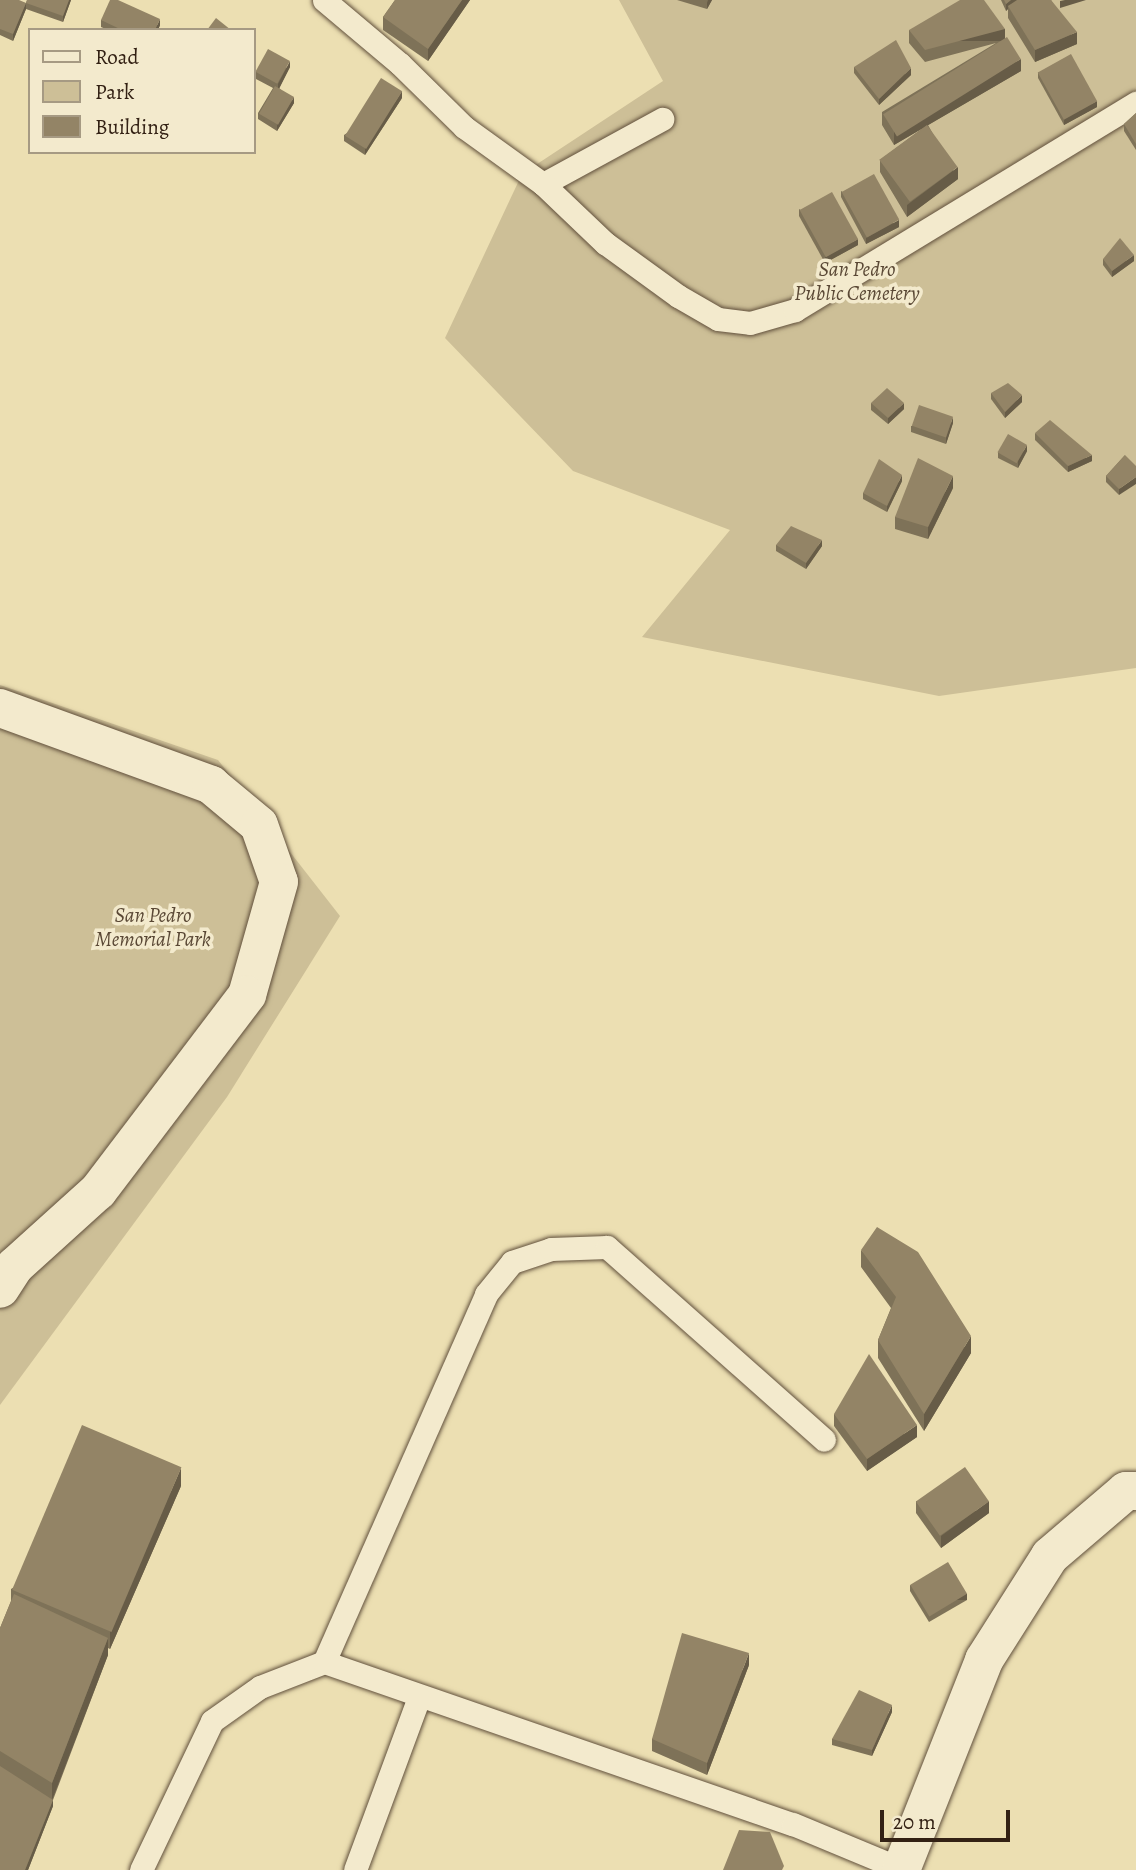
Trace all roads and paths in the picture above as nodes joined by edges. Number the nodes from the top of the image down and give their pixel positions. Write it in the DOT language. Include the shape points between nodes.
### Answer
graph roads {
  1 [pos="324,0"];
  2 [pos="1136,103"];
  3 [pos="662,118"];
  4 [pos="543,184"];
  5 [pos="0,708"];
  6 [pos="0,1289"];
  7 [pos="824,1440"];
  8 [pos="1136,1491"];
  9 [pos="324,1662"];
  10 [pos="419,1696"];
  11 [pos="901,1869"];
  12 [pos="141,1870"];
  13 [pos="355,1870"];
  1 -- 4 [label="lane" via="400,64 464,128"];
  2 -- 4 [label="lane" via="794,310 750,323 718,319 678,296 605,243"];
  3 -- 4 [label="lane"];
  5 -- 6 [label="street" via="211,785 259,825 278,882 247,995 98,1191 15,1266"];
  7 -- 9 [label="lane" via="607,1247 551,1249 512,1262 486,1294"];
  8 -- 11 [label="street" via="1126,1491 1050,1556 984,1660"];
  9 -- 10 [label="lane"];
  9 -- 12 [label="lane" via="260,1687 212,1721"];
  10 -- 11 [label="lane" via="793,1824"];
  10 -- 13 [label="lane"];
}
